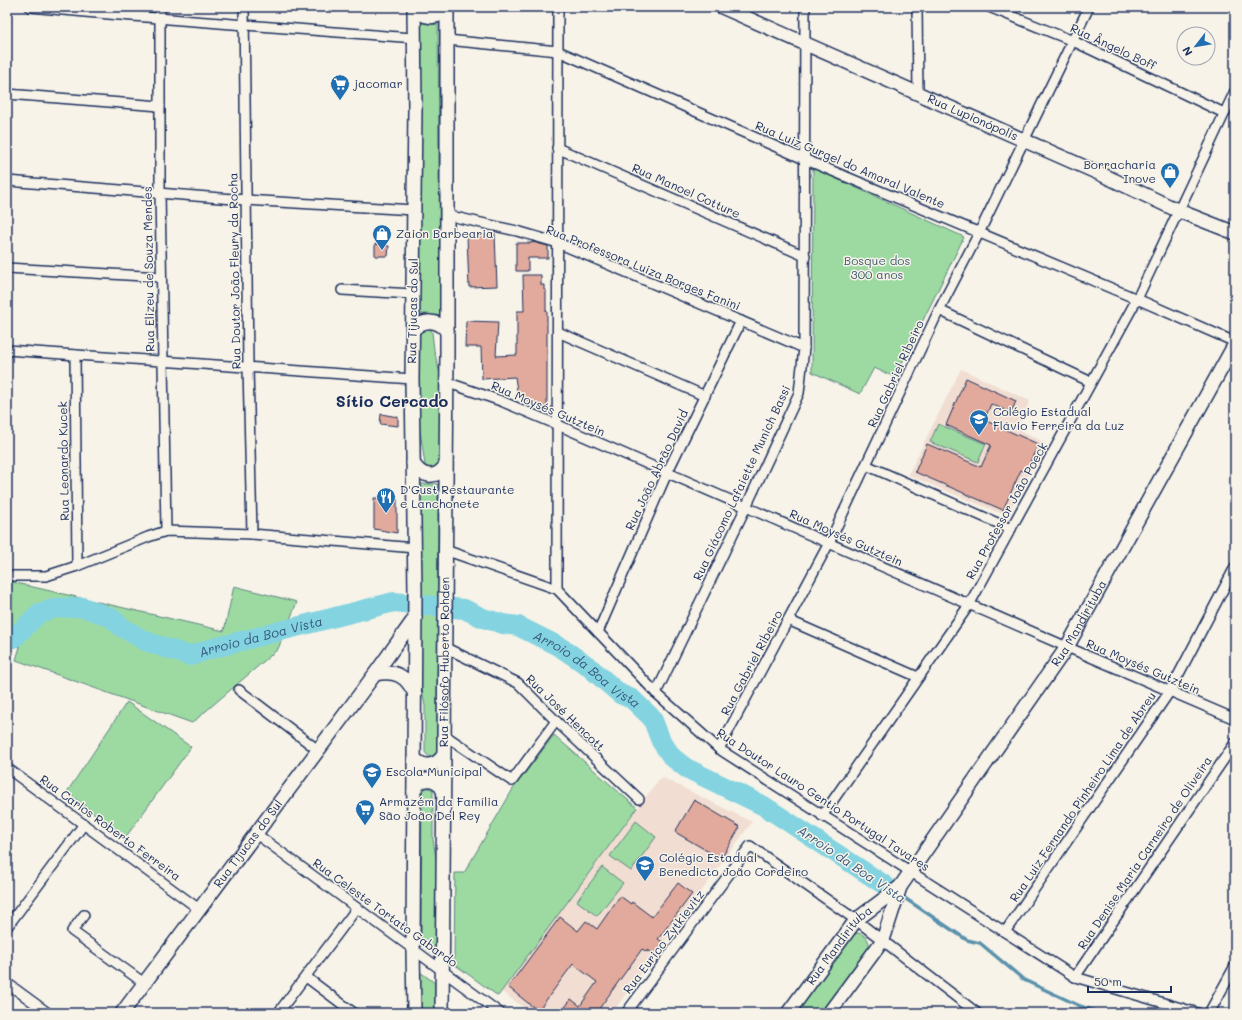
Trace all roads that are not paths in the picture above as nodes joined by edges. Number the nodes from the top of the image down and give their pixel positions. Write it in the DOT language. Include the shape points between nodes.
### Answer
graph roads {
  1 [pos="30,7"];
  2 [pos="160,7"];
  3 [pos="244,7"];
  4 [pos="415,7"];
  5 [pos="447,7"];
  6 [pos="558,7"];
  7 [pos="722,7"];
  8 [pos="805,7"];
  9 [pos="917,7"];
  10 [pos="989,7"];
  11 [pos="1089,7"];
  12 [pos="1006,10"];
  13 [pos="161,19"];
  14 [pos="244,24"];
  15 [pos="414,38"];
  16 [pos="447,40"];
  17 [pos="1073,41"];
  18 [pos="805,44"];
  19 [pos="558,51"];
  20 [pos="1235,91"];
  21 [pos="918,93"];
  22 [pos="7,94"];
  23 [pos="160,106"];
  24 [pos="1224,113"];
  25 [pos="1024,140"];
  26 [pos="557,148"];
  27 [pos="804,159"];
  28 [pos="7,181"];
  29 [pos="160,193"];
  30 [pos="246,200"];
  31 [pos="414,210"];
  32 [pos="1179,211"];
  33 [pos="446,215"];
  34 [pos="979,233"];
  35 [pos="1231,233"];
  36 [pos="558,243"];
  37 [pos="805,256"];
  38 [pos="7,268"];
  39 [pos="161,277"];
  40 [pos="342,290"];
  41 [pos="413,294"];
  42 [pos="1137,299"];
  43 [pos="939,310"];
  44 [pos="741,321"];
  45 [pos="413,330"];
  46 [pos="447,331"];
  47 [pos="558,332"];
  48 [pos="1235,343"];
  49 [pos="804,348"];
  50 [pos="7,350"];
  51 [pos="75,355"];
  52 [pos="162,361"];
  53 [pos="248,367"];
  54 [pos="412,379"];
  55 [pos="446,382"];
  56 [pos="1091,382"];
  57 [pos="705,396"];
  58 [pos="558,425"];
  59 [pos="413,463"];
  60 [pos="866,465"];
  61 [pos="445,466"];
  62 [pos="667,473"];
  63 [pos="746,507"];
  64 [pos="1011,529"];
  65 [pos="166,531"];
  66 [pos="252,534"];
  67 [pos="829,543"];
  68 [pos="415,548"];
  69 [pos="445,550"];
  70 [pos="77,566"];
  71 [pos="1235,567"];
  72 [pos="7,576"];
  73 [pos="557,589"];
  74 [pos="969,605"];
  75 [pos="415,617"];
  76 [pos="788,620"];
  77 [pos="598,632"];
  78 [pos="444,647"];
  79 [pos="1067,647"];
  80 [pos="375,674"];
  81 [pos="918,677"];
  82 [pos="239,690"];
  83 [pos="1170,691"];
  84 [pos="656,693"];
  85 [pos="415,694"];
  86 [pos="1235,719"];
  87 [pos="556,722"];
  88 [pos="443,734"];
  89 [pos="1235,743"];
  90 [pos="719,749"];
  91 [pos="318,750"];
  92 [pos="443,756"];
  93 [pos="414,758"];
  94 [pos="7,768"];
  95 [pos="414,791"];
  96 [pos="443,791"];
  97 [pos="639,799"];
  98 [pos="822,816"];
  99 [pos="84,824"];
  100 [pos="255,833"];
  101 [pos="911,872"];
  102 [pos="900,887"];
  103 [pos="357,908"];
  104 [pos="199,909"];
  105 [pos="84,914"];
  106 [pos="856,920"];
  107 [pos="7,928"];
  108 [pos="1005,932"];
  109 [pos="883,940"];
  110 [pos="413,949"];
  111 [pos="1235,966"];
  112 [pos="441,969"];
  113 [pos="306,976"];
  114 [pos="1075,977"];
  115 [pos="7,983"];
  116 [pos="144,983"];
  117 [pos="413,1011"];
  118 [pos="124,1012"];
  119 [pos="48,1013"];
  120 [pos="278,1013"];
  121 [pos="354,1013"];
  122 [pos="442,1013"];
  123 [pos="500,1013"];
  124 [pos="626,1013"];
  125 [pos="788,1013"];
  126 [pos="828,1013"];
  127 [pos="977,1013"];
  128 [pos="1198,1013"];
  129 [pos="1209,1013"];
  1 -- 13 [label="street"];
  2 -- 13 [label="street, Rua Elizeu de Souza Mendes"];
  3 -- 14 [label="street, Rua Doutor João Fleury da Rocha"];
  4 -- 5 [label="main road" via="424,16 433,17 442,14"];
  4 -- 15 [label="main road, Rua Tijucas do Sul"];
  5 -- 16 [label="main road"];
  6 -- 19 [label="street"];
  7 -- 18 [label="main road, Rua Lupionópolis"];
  8 -- 18 [label="street, Rua Giácomo Lafaiette Munich Bassi"];
  9 -- 21 [label="street"];
  10 -- 12 [label="street, Rua Ângelo Boff"];
  11 -- 17 [label="street, Rua Gabriel Ribeiro"];
  12 -- 17 [label="street, Rua Ângelo Boff"];
  13 -- 14 [label="street"];
  13 -- 23 [label="street, Rua Elizeu de Souza Mendes"];
  14 -- 15 [label="street"];
  14 -- 30 [label="street, Rua Doutor João Fleury da Rocha"];
  15 -- 31 [label="main road, Rua Tijucas do Sul"];
  16 -- 19 [label="street, Rua Luiz Gurgel do Amaral Valente"];
  16 -- 33 [label="main road"];
  17 -- 24 [label="street, Rua Ângelo Boff"];
  17 -- 25 [label="street, Rua Gabriel Ribeiro"];
  18 -- 21 [label="main road, Rua Lupionópolis"];
  18 -- 27 [label="street, Rua Giácomo Lafaiette Munich Bassi"];
  19 -- 26 [label="street"];
  19 -- 27 [label="street, Rua Luiz Gurgel do Amaral Valente"];
  20 -- 24 [label="street, Rua Professor João Poeck"];
  21 -- 25 [label="main road, Rua Lupionópolis"];
  22 -- 23 [label="street"];
  23 -- 29 [label="street, Rua Elizeu de Souza Mendes"];
  24 -- 32 [label="street, Rua Professor João Poeck"];
  25 -- 32 [label="main road, Rua Lupionópolis"];
  25 -- 34 [label="street, Rua Gabriel Ribeiro"];
  26 -- 36 [label="street"];
  26 -- 37 [label="street, Rua Manoel Cotture"];
  27 -- 34 [label="street, Rua Luiz Gurgel do Amaral Valente"];
  27 -- 37 [label="street, Rua Giácomo Lafaiette Munich Bassi"];
  28 -- 29 [label="street"];
  29 -- 30 [label="street"];
  29 -- 39 [label="street, Rua Elizeu de Souza Mendes"];
  30 -- 31 [label="street"];
  30 -- 53 [label="street, Rua Doutor João Fleury da Rocha"];
  31 -- 41 [label="main road, Rua Tijucas do Sul"];
  32 -- 35 [label="main road, Rua Lupionópolis"];
  32 -- 42 [label="street, Rua Professor João Poeck"];
  33 -- 36 [label="street, Rua Professora Luiza Borges Fanini"];
  33 -- 46 [label="main road"];
  34 -- 42 [label="street, Rua Luiz Gurgel do Amaral Valente"];
  34 -- 43 [label="street, Rua Gabriel Ribeiro"];
  36 -- 44 [label="street, Rua Professora Luiza Borges Fanini"];
  36 -- 47 [label="street"];
  37 -- 49 [label="street, Rua Giácomo Lafaiette Munich Bassi"];
  38 -- 39 [label="street"];
  39 -- 52 [label="street, Rua Elizeu de Souza Mendes"];
  40 -- 41 [label="street"];
  41 -- 45 [label="main road, Rua Tijucas do Sul"];
  42 -- 48 [label="street, Rua Luiz Gurgel do Amaral Valente"];
  42 -- 56 [label="street, Rua Professor João Poeck"];
  43 -- 56 [label="street"];
  43 -- 60 [label="street, Rua Gabriel Ribeiro"];
  44 -- 49 [label="street, Rua Professora Luiza Borges Fanini"];
  44 -- 57 [label="street, Rua João Abrão David"];
  45 -- 46 [label="main road" via="429,321 439,324"];
  45 -- 54 [label="main road, Rua Tijucas do Sul"];
  46 -- 55 [label="main road"];
  47 -- 57 [label="street"];
  47 -- 58 [label="street"];
  48 -- 79 [label="main road, Rua Mandirituba"];
  49 -- 63 [label="street, Rua Giácomo Lafaiette Munich Bassi" via="799,393"];
  50 -- 51 [label="street"];
  51 -- 52 [label="street"];
  51 -- 70 [label="street, Rua Leonardo Kucek"];
  52 -- 53 [label="street"];
  52 -- 65 [label="street, Rua Elizeu de Souza Mendes"];
  53 -- 54 [label="street"];
  53 -- 66 [label="street, Rua Doutor João Fleury da Rocha"];
  54 -- 59 [label="main road, Rua Tijucas do Sul"];
  55 -- 58 [label="street, Rua Moysés Gutztein"];
  55 -- 61 [label="main road"];
  56 -- 64 [label="street, Rua Professor João Poeck"];
  57 -- 62 [label="street, Rua João Abrão David"];
  58 -- 62 [label="street, Rua Moysés Gutztein"];
  58 -- 73 [label="street"];
  59 -- 61 [label="main road" via="420,472 430,476 439,473"];
  59 -- 68 [label="main road, Rua Tijucas do Sul"];
  60 -- 64 [label="street"];
  60 -- 67 [label="street, Rua Gabriel Ribeiro"];
  61 -- 69 [label="main road"];
  62 -- 63 [label="street, Rua Moysés Gutztein"];
  62 -- 77 [label="street, Rua João Abrão David"];
  63 -- 67 [label="street, Rua Moysés Gutztein"];
  63 -- 84 [label="street, Rua Giácomo Lafaiette Munich Bassi"];
  64 -- 74 [label="street, Rua Professor João Poeck"];
  65 -- 66 [label="street"];
  65 -- 70 [label="street"];
  66 -- 68 [label="street"];
  67 -- 74 [label="street, Rua Moysés Gutztein"];
  67 -- 76 [label="street, Rua Gabriel Ribeiro"];
  68 -- 75 [label="main road, Rua Tijucas do Sul"];
  69 -- 73 [label="street, Rua Doutor Lauro Gentio Portugal Tavares"];
  69 -- 78 [label="main road, Rua Filósofo Huberto Rohden"];
  70 -- 72 [label="street" via="46,576"];
  71 -- 83 [label="street, Rua Luiz Fernando Pinheiro Lima de Abreu"];
  73 -- 77 [label="street, Rua Doutor Lauro Gentio Portugal Tavares"];
  74 -- 79 [label="street, Rua Moysés Gutztein"];
  74 -- 81 [label="street, Rua Professor João Poeck"];
  75 -- 80 [label="main road, Rua Tijucas do Sul"];
  75 -- 85 [label="main road"];
  76 -- 81 [label="street"];
  76 -- 90 [label="street, Rua Gabriel Ribeiro"];
  77 -- 84 [label="street, Rua Doutor Lauro Gentio Portugal Tavares"];
  78 -- 87 [label="street, Rua José Hencott" via="518,683"];
  78 -- 88 [label="main road, Rua Filósofo Huberto Rohden"];
  79 -- 83 [label="street, Rua Moysés Gutztein"];
  79 -- 101 [label="main road, Rua Mandirituba"];
  80 -- 85 [label="main road" via="385,672 403,677"];
  80 -- 91 [label="main road, Rua Tijucas do Sul"];
  81 -- 98 [label="street, Rua Professor João Poeck"];
  82 -- 91 [label="street"];
  83 -- 86 [label="street, Rua Moysés Gutztein"];
  83 -- 108 [label="street, Rua Luiz Fernando Pinheiro Lima de Abreu"];
  84 -- 90 [label="street, Rua Doutor Lauro Gentio Portugal Tavares"];
  85 -- 93 [label="main road"];
  87 -- 88 [label="street" via="512,781"];
  87 -- 97 [label="street, Rua José Hencott"];
  88 -- 92 [label="main road, Rua Filósofo Huberto Rohden"];
  89 -- 114 [label="street, Rua Denise Maria Carneiro de Oliveira"];
  90 -- 98 [label="street, Rua Doutor Lauro Gentio Portugal Tavares"];
  91 -- 100 [label="main road, Rua Tijucas do Sul"];
  92 -- 93 [label="main road" via="429,765"];
  92 -- 96 [label="main road, Rua Filósofo Huberto Rohden"];
  93 -- 95 [label="main road"];
  94 -- 99 [label="street, Rua Carlos Roberto Ferreira"];
  95 -- 96 [label="main road" via="422,781 431,780 439,784"];
  95 -- 110 [label="main road"];
  96 -- 112 [label="main road, Rua Filósofo Huberto Rohden"];
  98 -- 101 [label="street, Rua Doutor Lauro Gentio Portugal Tavares"];
  99 -- 104 [label="street, Rua Carlos Roberto Ferreira"];
  99 -- 107 [label="street"];
  100 -- 103 [label="street, Rua Celeste Tortato Gabardo"];
  100 -- 104 [label="main road, Rua Tijucas do Sul"];
  101 -- 102 [label="main road, Rua Mandirituba"];
  101 -- 108 [label="street, Rua Doutor Lauro Gentio Portugal Tavares"];
  102 -- 106 [label="main road, Rua Mandirituba"];
  102 -- 109 [label="main road, Rua Mandirituba"];
  103 -- 110 [label="street, Rua Celeste Tortato Gabardo"];
  103 -- 113 [label="street"];
  104 -- 116 [label="main road, Rua Tijucas do Sul"];
  105 -- 116 [label="street" via="72,931"];
  106 -- 109 [label="street"];
  106 -- 124 [label="street, Rua Eurico Zytkievitz" via="750,846"];
  106 -- 125 [label="main road, Rua Mandirituba"];
  108 -- 114 [label="street, Rua Doutor Lauro Gentio Portugal Tavares"];
  109 -- 126 [label="main road, Rua Mandirituba"];
  109 -- 127 [label="street"];
  110 -- 112 [label="street, Rua Celeste Tortato Gabardo"];
  110 -- 117 [label="main road"];
  111 -- 129 [label="street"];
  112 -- 122 [label="main road, Rua Filósofo Huberto Rohden"];
  112 -- 123 [label="street, Rua Celeste Tortato Gabardo"];
  113 -- 120 [label="street"];
  113 -- 121 [label="street"];
  114 -- 128 [label="street, Rua Doutor Lauro Gentio Portugal Tavares"];
  115 -- 119 [label="street"];
  116 -- 118 [label="main road, Rua Tijucas do Sul"];
}
